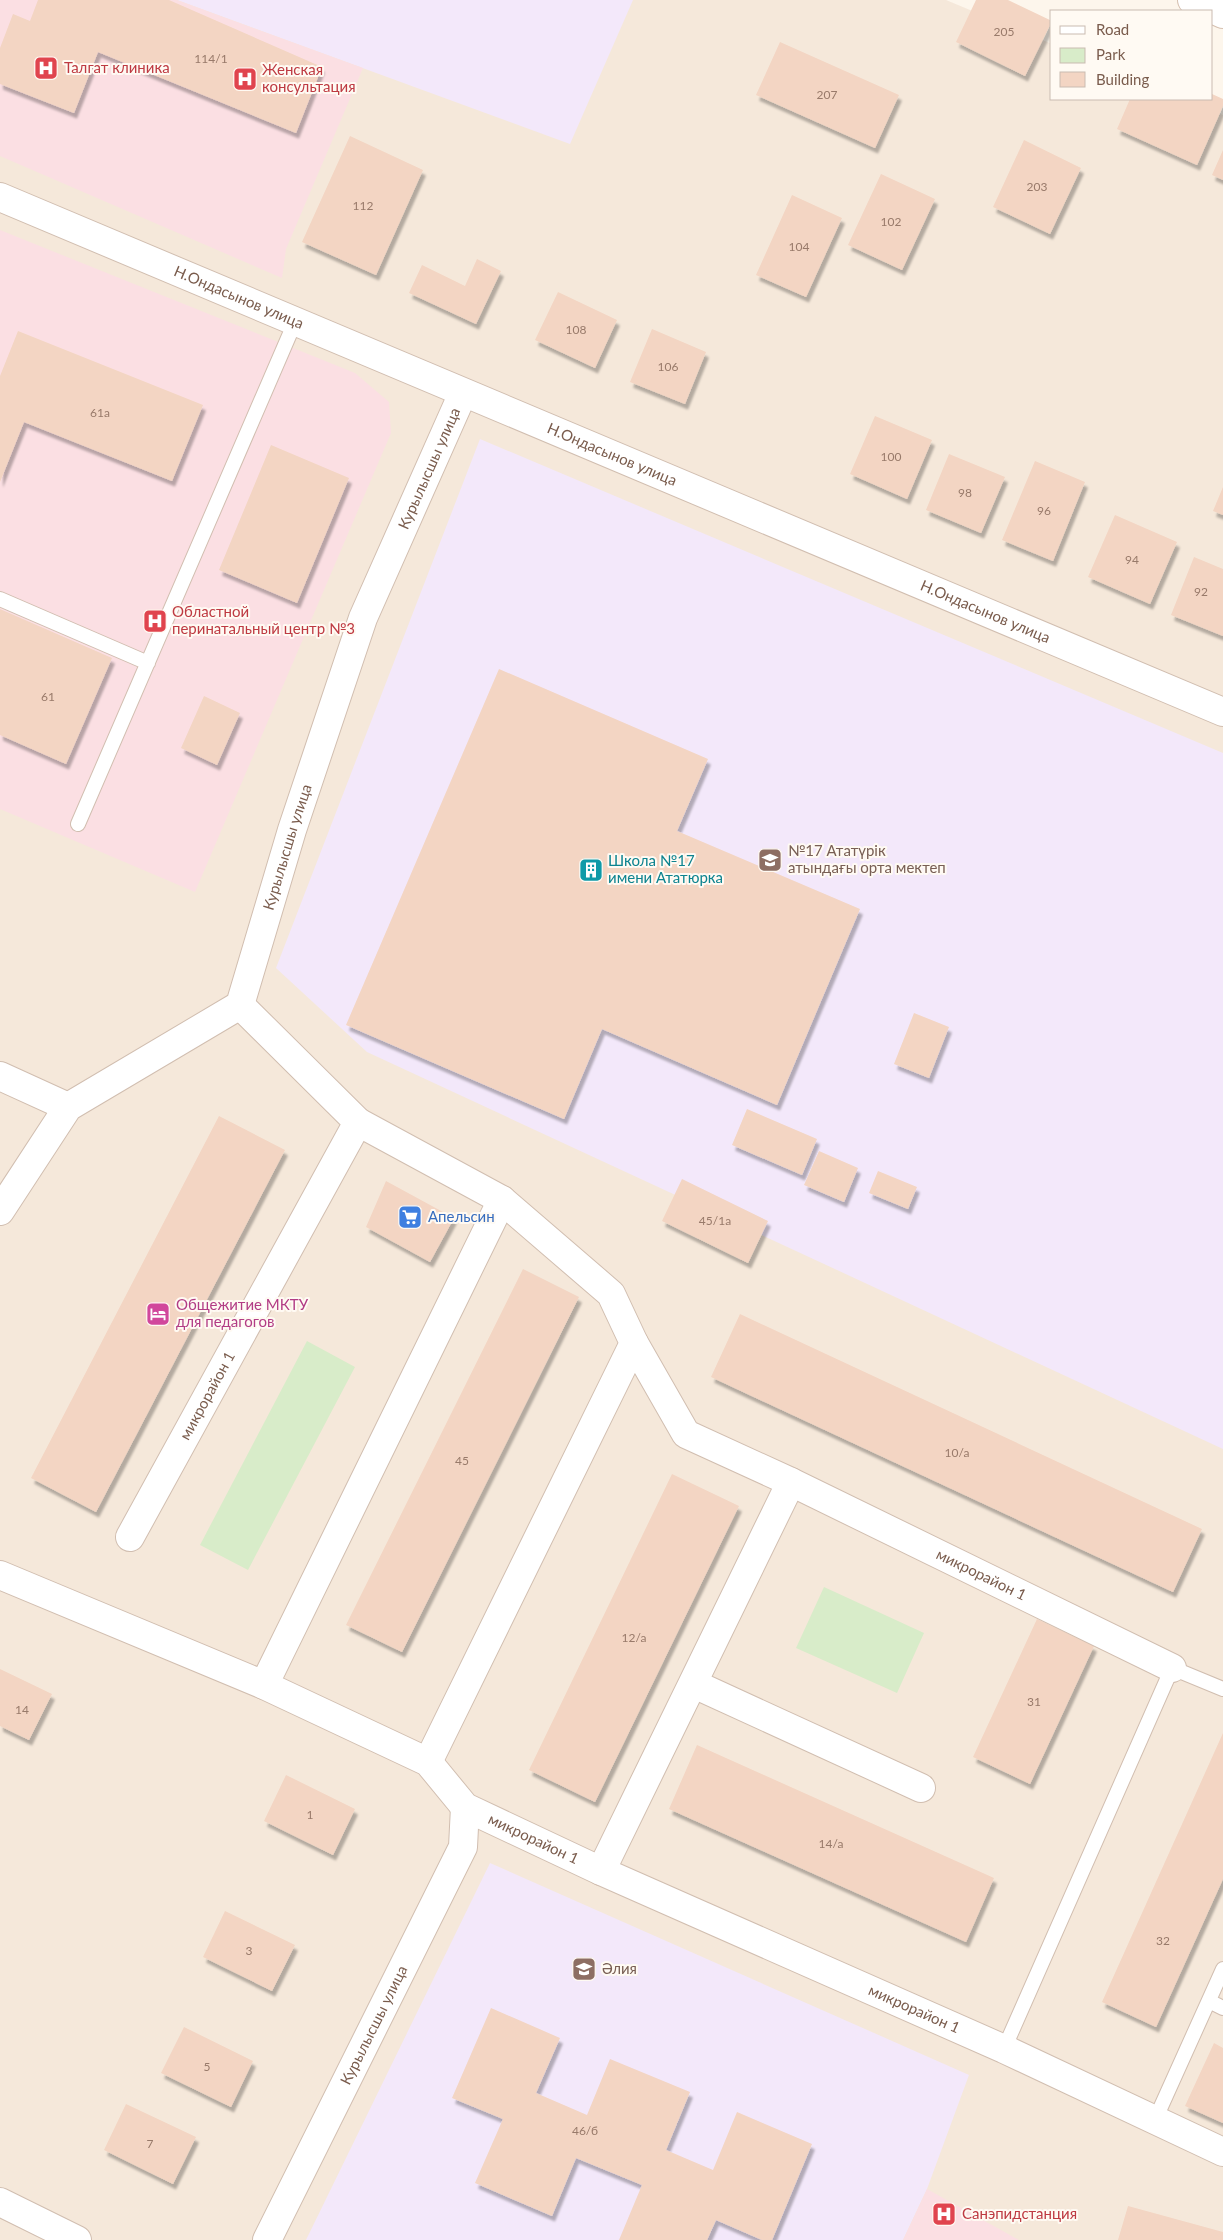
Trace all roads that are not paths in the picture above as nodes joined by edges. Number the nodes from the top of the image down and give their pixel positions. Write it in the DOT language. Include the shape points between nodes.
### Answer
graph roads {
  1 [pos="1192,0"];
  2 [pos="1223,14"];
  3 [pos="0,196"];
  4 [pos="295,322"];
  5 [pos="463,393"];
  6 [pos="0,599"];
  7 [pos="148,663"];
  8 [pos="1223,712"];
  9 [pos="78,824"];
  10 [pos="240,1005"];
  11 [pos="0,1076"];
  12 [pos="68,1107"];
  13 [pos="358,1122"];
  14 [pos="502,1200"];
  15 [pos="0,1211"];
  16 [pos="634,1343"];
  17 [pos="791,1482"];
  18 [pos="130,1537"];
  19 [pos="0,1576"];
  20 [pos="1172,1668"];
  21 [pos="694,1684"];
  22 [pos="264,1685"];
  23 [pos="1223,1689"];
  24 [pos="428,1762"];
  25 [pos="921,1788"];
  26 [pos="465,1807"];
  27 [pos="601,1871"];
  28 [pos="1223,1969"];
  29 [pos="1209,2001"];
  30 [pos="1223,2008"];
  31 [pos="1004,2049"];
  32 [pos="1155,2120"];
  33 [pos="1223,2152"];
  34 [pos="0,2202"];
  35 [pos="77,2240"];
  36 [pos="267,2240"];
  1 -- 2 [label="street"];
  3 -- 4 [label="street, Н.Ондасынов улица"];
  4 -- 5 [label="street, Н.Ондасынов улица"];
  4 -- 7 [label="lane"];
  5 -- 8 [label="street, Н.Ондасынов улица"];
  5 -- 10 [label="street, Курылысшы улица" via="363,618 292,830"];
  6 -- 7 [label="lane"];
  7 -- 9 [label="lane"];
  10 -- 12 [label="street"];
  10 -- 13 [label="street, микрорайон 1"];
  11 -- 12 [label="street"];
  12 -- 15 [label="street"];
  13 -- 14 [label="street, микрорайон 1"];
  13 -- 18 [label="street, микрорайон 1"];
  14 -- 16 [label="street, микрорайон 1" via="611,1294"];
  14 -- 22 [label="street"];
  16 -- 17 [label="street, микрорайон 1" via="686,1434"];
  16 -- 24 [label="street"];
  17 -- 20 [label="street, микрорайон 1"];
  17 -- 21 [label="street"];
  19 -- 22 [label="street"];
  20 -- 23 [label="lane"];
  20 -- 31 [label="lane"];
  21 -- 25 [label="street"];
  21 -- 27 [label="street"];
  22 -- 24 [label="street"];
  24 -- 26 [label="street"];
  26 -- 27 [label="street, микрорайон 1"];
  26 -- 36 [label="street, Курылысшы улица" via="463,1847"];
  27 -- 31 [label="street, микрорайон 1"];
  28 -- 29 [label="lane"];
  29 -- 30 [label="lane"];
  29 -- 32 [label="lane"];
  31 -- 32 [label="street, микрорайон 1"];
  32 -- 33 [label="street, микрорайон 1"];
  34 -- 35 [label="street"];
}
